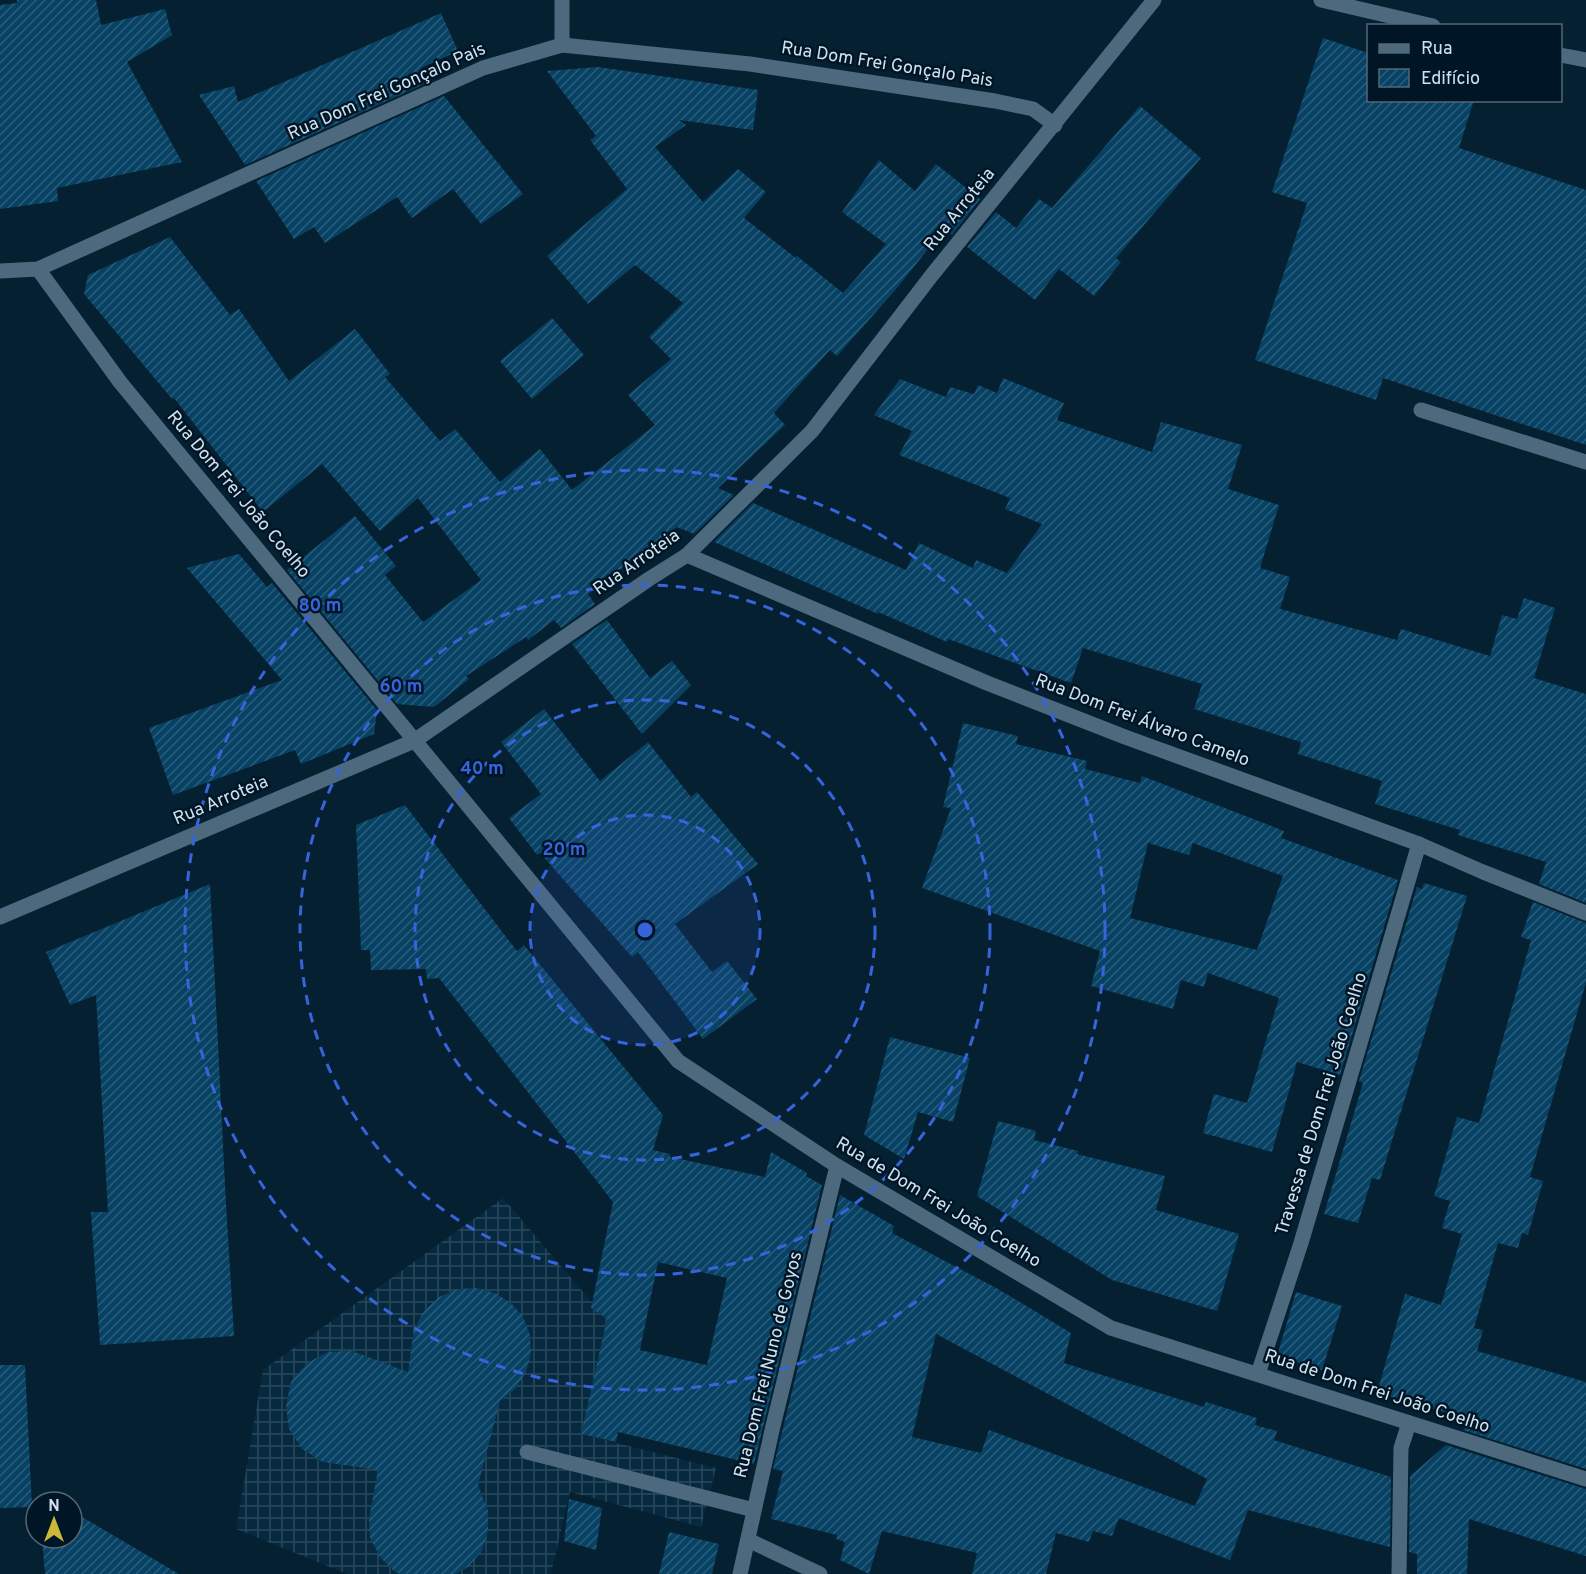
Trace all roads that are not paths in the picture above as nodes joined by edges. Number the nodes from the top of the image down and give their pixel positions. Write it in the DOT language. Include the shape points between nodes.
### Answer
graph roads {
  1 [pos="562,0"];
  2 [pos="1154,0"];
  3 [pos="1321,0"];
  4 [pos="1424,24"];
  5 [pos="562,45"];
  6 [pos="1562,55"];
  7 [pos="1586,60"];
  8 [pos="1055,125"];
  9 [pos="38,269"];
  10 [pos="0,272"];
  11 [pos="1421,410"];
  12 [pos="1586,462"];
  13 [pos="687,555"];
  14 [pos="414,741"];
  15 [pos="1419,844"];
  16 [pos="1586,913"];
  17 [pos="0,917"];
  18 [pos="837,1166"];
  19 [pos="1258,1374"];
  20 [pos="1409,1423"];
  21 [pos="527,1452"];
  22 [pos="1586,1479"];
  23 [pos="754,1510"];
  24 [pos="748,1540"];
  25 [pos="740,1574"];
  26 [pos="820,1574"];
  27 [pos="1399,1574"];
  1 -- 5 [label="street"];
  2 -- 8 [label="street, Rua Arroteia"];
  3 -- 4 [label="street"];
  5 -- 8 [label="street, Rua Dom Frei Gonçalo Pais" via="750,64 995,101 1033,109"];
  5 -- 9 [label="street, Rua Dom Frei Gonçalo Pais" via="483,68"];
  6 -- 7 [label="street"];
  8 -- 13 [label="street, Rua Arroteia" via="932,275 812,431"];
  9 -- 10 [label="street, Rua Dom Frei Gonçalo Pais"];
  9 -- 14 [label="street, Rua Dom Frei João Coelho" via="120,382"];
  11 -- 12 [label="street"];
  13 -- 14 [label="street, Rua Arroteia"];
  13 -- 15 [label="street, Rua Dom Frei Álvaro Camelo" via="1125,737"];
  14 -- 17 [label="street, Rua Arroteia"];
  14 -- 18 [label="street, Rua de Dom Frei João Coelho" via="678,1061"];
  15 -- 16 [label="street, Rua Dom Frei Álvaro Camelo"];
  15 -- 19 [label="street, Travessa de Dom Frei João Coelho"];
  18 -- 19 [label="street, Rua de Dom Frei João Coelho" via="1111,1328"];
  18 -- 23 [label="street, Rua Dom Frei Nuno de Goyos"];
  19 -- 20 [label="street, Rua de Dom Frei João Coelho"];
  20 -- 22 [label="street, Rua de Dom Frei João Coelho"];
  20 -- 27 [label="street" via="1401,1448"];
  21 -- 23 [label="street"];
  23 -- 24 [label="street, Rua Dom Frei Nuno de Goyos"];
  24 -- 25 [label="street, Rua Dom Frei Nuno de Goyos"];
  24 -- 26 [label="street"];
}
